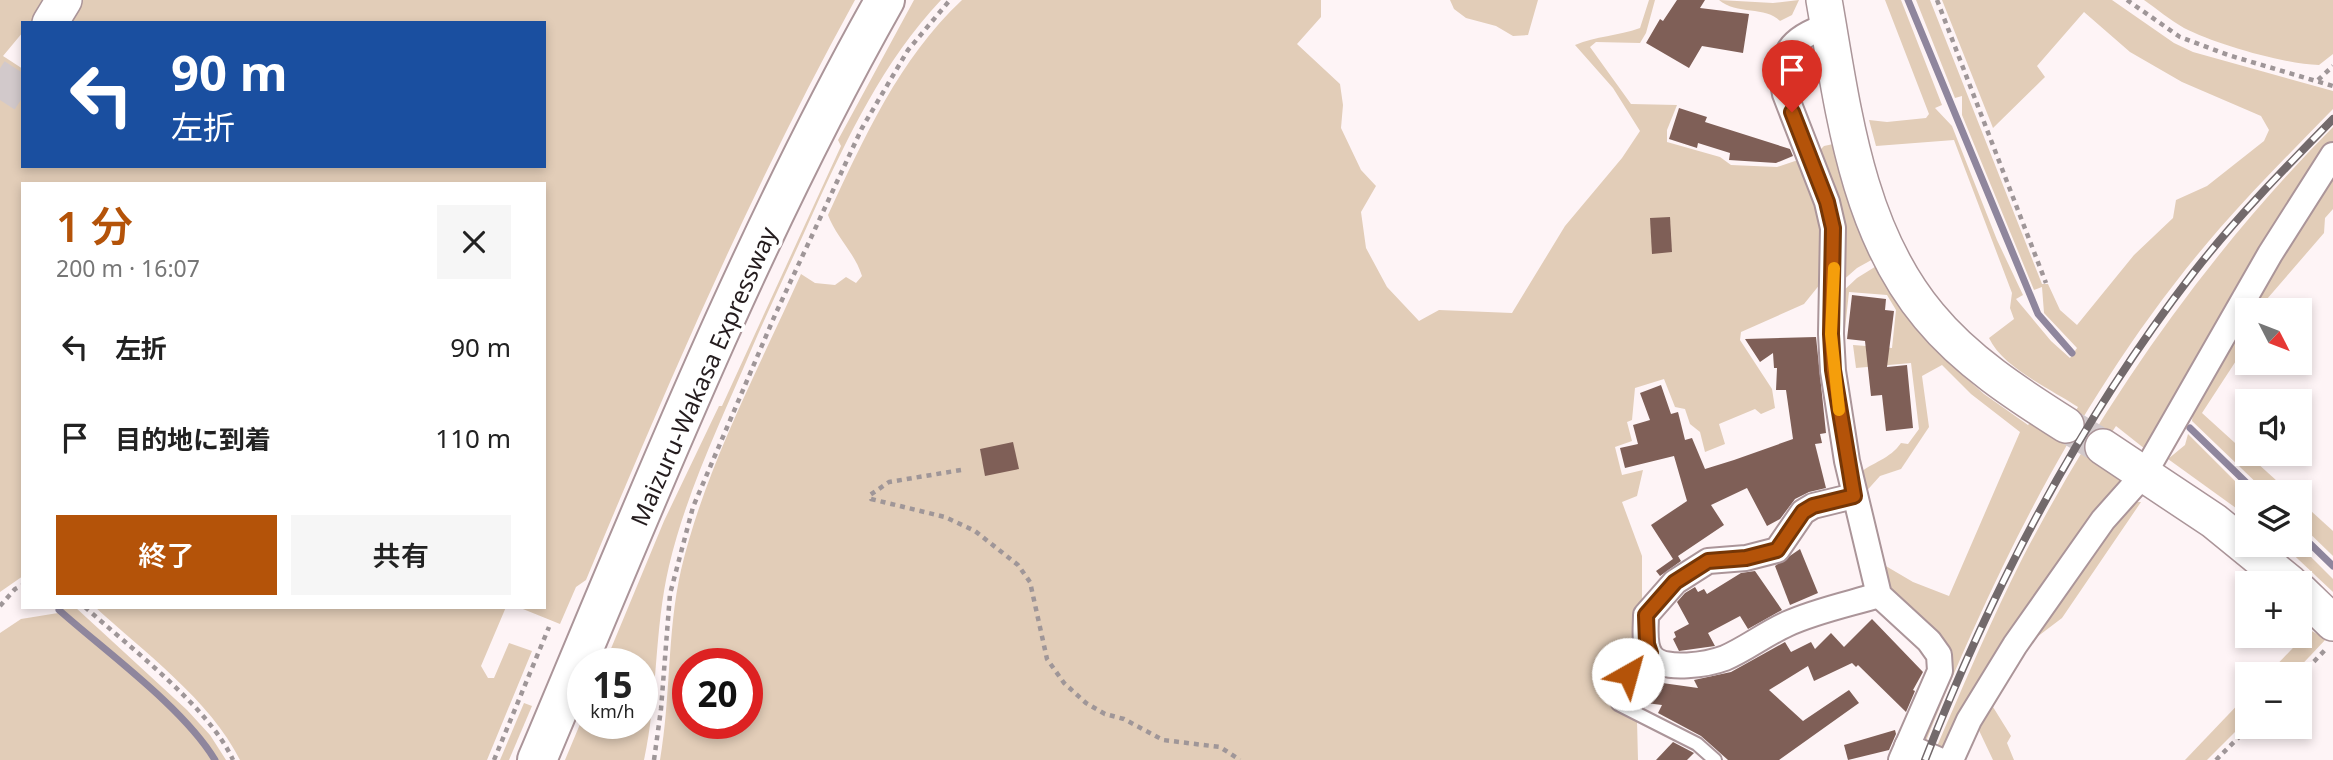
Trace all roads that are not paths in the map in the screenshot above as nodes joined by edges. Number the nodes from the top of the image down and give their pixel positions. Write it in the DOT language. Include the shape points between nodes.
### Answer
graph roads {
  1 [pos="64,0"];
  2 [pos="885,0"];
  3 [pos="1826,13"];
  4 [pos="51,21"];
  5 [pos="2333,155"];
  6 [pos="2066,425"];
  7 [pos="2103,447"];
  8 [pos="2144,474"];
  9 [pos="1854,496"];
  10 [pos="2275,571"];
  11 [pos="1880,595"];
  12 [pos="2312,603"];
  13 [pos="2333,623"];
  14 [pos="1650,653"];
  15 [pos="1904,753"];
  16 [pos="537,760"];
  17 [pos="1715,760"];
  18 [pos="1940,760"];
  19 [pos="1951,760"];
  1 -- 4 [label="street"];
  2 -- 16 [label="highway, Maizuru-Wakasa Expressway" via="750,268"];
  3 -- 6 [label="street" via="1859,177 1889,257 1915,298 1953,341 2004,384"];
  3 -- 9 [label="street" via="1794,44 1781,76 1833,228 1833,370"];
  5 -- 8 [label="street" via="2270,254"];
  7 -- 8 [label="street"];
  8 -- 10 [label="street" via="2214,521"];
  8 -- 19 [label="street" via="2103,520 2015,645 1969,720"];
  9 -- 11 [label="street"];
  9 -- 14 [label="street" via="1803,512 1777,550 1708,561 1675,582 1646,615"];
  11 -- 14 [label="street" via="1789,623 1725,658 1678,666 1662,663"];
  11 -- 15 [label="street" via="1939,655 1940,671"];
  12 -- 13 [label="street"];
  14 -- 17 [label="lane" via="1628,674 1618,704 1697,744"];
  15 -- 18 [label="street"];
}
